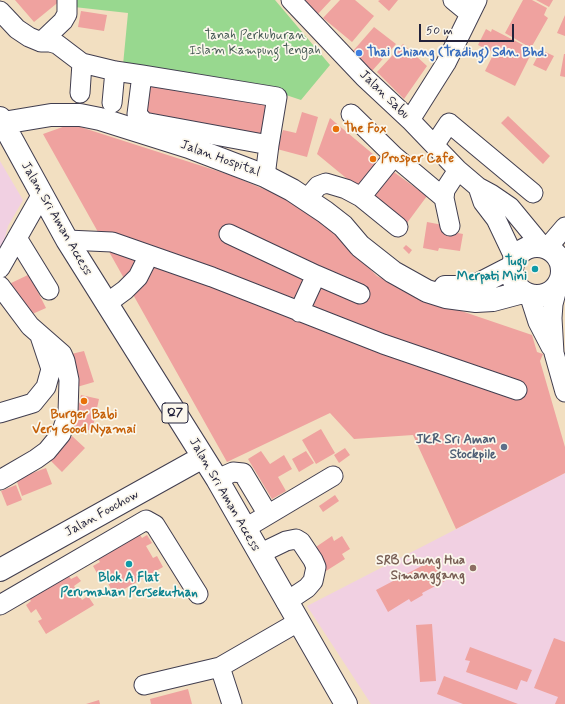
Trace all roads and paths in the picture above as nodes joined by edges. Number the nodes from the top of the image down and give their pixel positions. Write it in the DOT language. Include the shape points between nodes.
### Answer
graph roads {
  1 [pos="67,0"];
  2 [pos="291,0"];
  3 [pos="453,0"];
  4 [pos="473,7"];
  5 [pos="0,11"];
  6 [pos="41,42"];
  7 [pos="82,63"];
  8 [pos="115,71"];
  9 [pos="142,75"];
  10 [pos="80,93"];
  11 [pos="112,103"];
  12 [pos="351,114"];
  13 [pos="2,120"];
  14 [pos="410,120"];
  15 [pos="435,144"];
  16 [pos="270,145"];
  17 [pos="394,156"];
  18 [pos="458,170"];
  19 [pos="266,176"];
  20 [pos="478,187"];
  21 [pos="533,193"];
  22 [pos="42,194"];
  23 [pos="361,197"];
  24 [pos="444,198"];
  25 [pos="306,200"];
  26 [pos="450,226"];
  27 [pos="398,227"];
  28 [pos="565,228"];
  29 [pos="229,234"];
  30 [pos="17,238"];
  31 [pos="67,240"];
  32 [pos="149,255"];
  33 [pos="557,261"];
  34 [pos="513,263"];
  35 [pos="0,268"];
  36 [pos="316,275"];
  37 [pos="412,283"];
  38 [pos="0,286"];
  39 [pos="49,290"];
  40 [pos="526,293"];
  41 [pos="360,294"];
  42 [pos="106,304"];
  43 [pos="299,312"];
  44 [pos="40,336"];
  45 [pos="554,353"];
  46 [pos="517,390"];
  47 [pos="565,392"];
  48 [pos="0,413"];
  49 [pos="203,456"];
  50 [pos="333,476"];
  51 [pos="217,479"];
  52 [pos="0,480"];
  53 [pos="267,513"];
  54 [pos="244,528"];
  55 [pos="259,554"];
  56 [pos="0,570"];
  57 [pos="198,594"];
  58 [pos="286,602"];
  59 [pos="0,605"];
  60 [pos="298,622"];
  61 [pos="220,667"];
  62 [pos="144,685"];
  63 [pos="232,704"];
  64 [pos="346,704"];
  1 -- 6 [label="street" via="67,14 63,21"];
  2 -- 14 [label="street, Jalan Sabu" via="364,77"];
  3 -- 4 [label="street"];
  4 -- 14 [label="street" via="446,63"];
  5 -- 6 [label="street" via="17,28"];
  6 -- 7 [label="street" via="57,44"];
  7 -- 8 [label="street"];
  7 -- 10 [label="street"];
  8 -- 9 [label="street"];
  8 -- 11 [label="street"];
  9 -- 16 [label="street" via="137,114 144,122"];
  9 -- 16 [label="street" via="277,96"];
  12 -- 17 [label="street"];
  13 -- 19 [label="main road, Jalan Hospital" via="51,115 80,115 100,119 189,147"];
  13 -- 22 [label="main road, Jalan Sri Aman Access / Q7"];
  14 -- 15 [label="street, Jalan Sabu"];
  15 -- 18 [label="street, Jalan Sabu"];
  15 -- 21 [label="street" via="450,123"];
  16 -- 19 [label="street"];
  17 -- 23 [label="street"];
  17 -- 24 [label="street"];
  18 -- 20 [label="street, Jalan Sabu"];
  18 -- 24 [label="street" via="445,190"];
  19 -- 25 [label="main road, Jalan Hospital"];
  20 -- 33 [label="street, Jalan Sabu" via="510,207"];
  20 -- 34 [label="street" via="483,202 496,219"];
  22 -- 30 [label="street"];
  22 -- 31 [label="main road, Jalan Sri Aman Access / Q7"];
  23 -- 25 [label="street" via="326,183 318,186"];
  23 -- 27 [label="street"];
  24 -- 26 [label="street"];
  25 -- 37 [label="main road, Jalan Hospital" via="343,226 360,246 393,272"];
  28 -- 33 [label="street"];
  29 -- 36 [label="street"];
  30 -- 35 [label="street"];
  30 -- 39 [label="street"];
  31 -- 32 [label="street" via="112,242"];
  31 -- 42 [label="main road, Jalan Sri Aman Access / Q7"];
  32 -- 42 [label="street" via="138,278"];
  32 -- 43 [label="street"];
  33 -- 34 [label="main road" via="527,248"];
  33 -- 40 [label="main road" via="550,292 543,295"];
  33 -- 45 [label="street" via="553,304"];
  34 -- 37 [label="main road" via="477,285 431,286"];
  34 -- 40 [label="main road" via="514,281"];
  36 -- 41 [label="street"];
  36 -- 43 [label="street"];
  37 -- 40 [label="main road, Jalan Hospital" via="427,291 461,300 493,300"];
  38 -- 44 [label="street" via="25,321"];
  40 -- 45 [label="street"];
  42 -- 49 [label="main road, Jalan Sri Aman Access / Q7"];
  43 -- 46 [label="street"];
  44 -- 48 [label="street" via="51,369 46,387 32,403"];
  44 -- 52 [label="street" via="56,348 66,361 69,380 65,426 47,451 17,472"];
  45 -- 47 [label="street"];
  49 -- 51 [label="main road, Jalan Sri Aman Access / Q7"];
  49 -- 56 [label="main road, Jalan Foochow"];
  50 -- 53 [label="street"];
  51 -- 53 [label="street" via="232,472 243,473"];
  51 -- 54 [label="main road, Jalan Sri Aman Access / Q7"];
  53 -- 54 [label="street"];
  54 -- 55 [label="main road, Jalan Sri Aman Access / Q7"];
  55 -- 58 [label="main road, Jalan Sri Aman Access / Q7"];
  55 -- 58 [label="street" via="286,540 296,540 301,542 314,560 316,566 313,582"];
  57 -- 59 [label="street" via="155,525 146,520"];
  58 -- 60 [label="main road, Jalan Sri Aman Access / Q7"];
  60 -- 61 [label="street"];
  60 -- 64 [label="main road, Jalan Sri Aman Access / Q7"];
  61 -- 62 [label="street"];
  61 -- 63 [label="street"];
}
